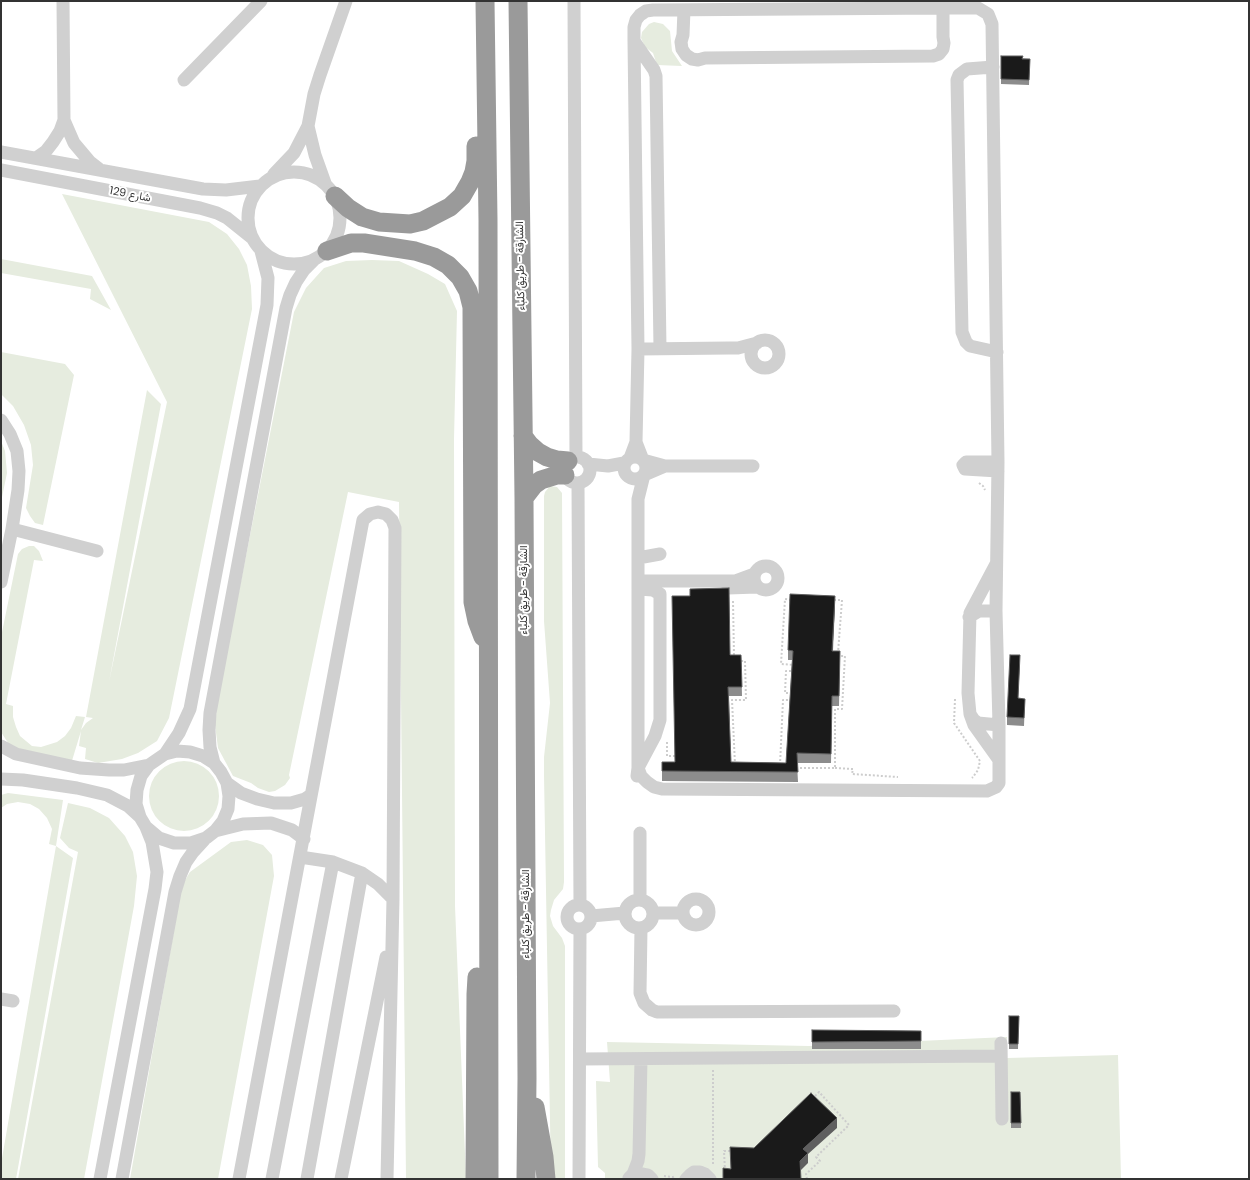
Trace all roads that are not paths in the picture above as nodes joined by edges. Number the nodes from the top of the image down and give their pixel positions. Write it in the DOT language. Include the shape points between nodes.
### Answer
graph roads {
  1 [pos="63,1"];
  2 [pos="261,1"];
  3 [pos="346,1"];
  4 [pos="476,1"];
  5 [pos="485,1"];
  6 [pos="518,1"];
  7 [pos="574,1"];
  8 [pos="943,8"];
  9 [pos="684,10"];
  10 [pos="634,42"];
  11 [pos="993,67"];
  12 [pos="184,80"];
  13 [pos="64,120"];
  14 [pos="308,126"];
  15 [pos="1,152"];
  16 [pos="36,158"];
  17 [pos="1,170"];
  18 [pos="100,170"];
  19 [pos="273,175"];
  20 [pos="260,186"];
  21 [pos="330,190"];
  22 [pos="252,238"];
  23 [pos="261,251"];
  24 [pos="321,255"];
  25 [pos="757,343"];
  26 [pos="638,348"];
  27 [pos="660,348"];
  28 [pos="729,348"];
  29 [pos="997,352"];
  30 [pos="753,361"];
  31 [pos="1,420"];
  32 [pos="523,436"];
  33 [pos="636,442"];
  34 [pos="643,460"];
  35 [pos="665,466"];
  36 [pos="753,466"];
  37 [pos="627,467"];
  38 [pos="572,469"];
  39 [pos="589,469"];
  40 [pos="644,475"];
  41 [pos="524,498"];
  42 [pos="638,499"];
  43 [pos="12,529"];
  44 [pos="97,551"];
  45 [pos="660,554"];
  46 [pos="638,558"];
  47 [pos="997,563"];
  48 [pos="1,582"];
  49 [pos="638,585"];
  50 [pos="660,594"];
  51 [pos="996,611"];
  52 [pos="969,617"];
  53 [pos="488,650"];
  54 [pos="970,714"];
  55 [pos="999,725"];
  56 [pos="1,746"];
  57 [pos="165,754"];
  58 [pos="214,763"];
  59 [pos="149,765"];
  60 [pos="999,767"];
  61 [pos="638,768"];
  62 [pos="1,779"];
  63 [pos="227,783"];
  64 [pos="312,795"];
  65 [pos="143,822"];
  66 [pos="640,833"];
  67 [pos="211,835"];
  68 [pos="304,839"];
  69 [pos="300,857"];
  70 [pos="333,862"];
  71 [pos="362,873"];
  72 [pos="393,899"];
  73 [pos="489,899"];
  74 [pos="640,899"];
  75 [pos="580,904"];
  76 [pos="683,912"];
  77 [pos="625,913"];
  78 [pos="653,913"];
  79 [pos="592,916"];
  80 [pos="393,923"];
  81 [pos="580,928"];
  82 [pos="641,928"];
  83 [pos="894,1010"];
  84 [pos="580,1059"];
  85 [pos="641,1059"];
  86 [pos="527,1078"];
  87 [pos="1002,1119"];
  88 [pos="639,1154"];
  89 [pos="714,1175"];
  90 [pos="630,1177"];
  91 [pos="653,1177"];
  92 [pos="684,1178"];
  93 [pos="100,1179"];
  94 [pos="122,1179"];
  95 [pos="239,1179"];
  96 [pos="272,1179"];
  97 [pos="308,1179"];
  98 [pos="341,1179"];
  99 [pos="387,1179"];
  100 [pos="475,1179"];
  101 [pos="489,1179"];
  102 [pos="526,1179"];
  103 [pos="546,1179"];
  104 [pos="580,1179"];
  1 -- 13 [label="street"];
  2 -- 12 [label="street"];
  3 -- 14 [label="street" via="314,94"];
  4 -- 21 [label="highway" via="476,161 470,182 462,196 436,216 410,224 379,222 362,216 348,208"];
  5 -- 53 [label="highway"];
  6 -- 32 [label="highway, الشارقة - طريق كلباء"];
  7 -- 38 [label="street"];
  8 -- 9 [label="street"];
  8 -- 9 [label="street" via="943,37 937,48 927,56 705,58 692,49 683,35"];
  8 -- 11 [label="street" via="978,8 988,14 992,24"];
  9 -- 10 [label="street" via="646,11 636,20"];
  10 -- 26 [label="street"];
  10 -- 27 [label="street" via="656,76"];
  11 -- 29 [label="street"];
  11 -- 29 [label="street" via="963,71 957,80 962,332 970,346"];
  13 -- 16 [label="street" via="53,142"];
  13 -- 18 [label="street" via="74,143"];
  14 -- 19 [label="street" via="294,153"];
  14 -- 21 [label="street" via="315,155"];
  15 -- 16 [label="street, شارع 129"];
  16 -- 18 [label="street, شارع 129"];
  17 -- 22 [label="street, شارع 129" via="200,208 227,218"];
  18 -- 20 [label="street, شارع 129" via="202,190"];
  19 -- 20 [label="street"];
  19 -- 21 [label="street" via="300,172 314,176"];
  20 -- 22 [label="street" via="253,194 248,210 248,227"];
  21 -- 24 [label="street" via="340,210 340,225 336,239"];
  22 -- 23 [label="street"];
  23 -- 24 [label="street" via="273,260 286,264 301,264"];
  23 -- 57 [label="street" via="268,278 267,305 193,694 185,721"];
  24 -- 53 [label="highway" via="352,244 364,243 415,251 448,265 460,277 468,291 472,307 473,602"];
  24 -- 58 [label="street" via="304,270 296,282 286,308 210,713 210,747"];
  25 -- 28 [label="street"];
  25 -- 30 [label="street" via="751,353"];
  25 -- 30 [label="street" via="772,342 778,350 778,360 770,368 756,365"];
  26 -- 27 [label="street"];
  26 -- 33 [label="street"];
  27 -- 28 [label="street"];
  28 -- 30 [label="street"];
  29 -- 47 [label="street"];
  31 -- 43 [label="street" via="17,450 18,490"];
  32 -- 38 [label="highway" via="533,448"];
  32 -- 41 [label="highway, الشارقة - طريق كلباء"];
  33 -- 34 [label="street"];
  33 -- 37 [label="street"];
  34 -- 35 [label="street"];
  34 -- 37 [label="street" via="637,456"];
  34 -- 40 [label="street" via="647,468"];
  35 -- 36 [label="street"];
  35 -- 40 [label="street"];
  37 -- 39 [label="street"];
  37 -- 40 [label="street" via="637,479"];
  37 -- 42 [label="street"];
  38 -- 39 [label="street" via="585,460"];
  38 -- 39 [label="street" via="587,478"];
  38 -- 41 [label="highway" via="541,480"];
  38 -- 75 [label="street"];
  40 -- 42 [label="street"];
  41 -- 86 [label="highway, الشارقة - طريق كلباء"];
  42 -- 46 [label="street"];
  43 -- 44 [label="street"];
  43 -- 48 [label="street"];
  45 -- 46 [label="street"];
  46 -- 49 [label="street"];
  47 -- 51 [label="street"];
  47 -- 52 [label="street"];
  49 -- 50 [label="street"];
  49 -- 50 [label="street" via="755,580 742,588 674,587"];
  49 -- 61 [label="street"];
  50 -- 61 [label="street" via="660,720 655,736"];
  51 -- 52 [label="street" via="979,611"];
  51 -- 55 [label="street"];
  52 -- 54 [label="street"];
  53 -- 73 [label="highway"];
  54 -- 55 [label="street" via="978,723"];
  54 -- 60 [label="street"];
  55 -- 60 [label="street"];
  56 -- 59 [label="street" via="16,754 80,768 124,770"];
  57 -- 58 [label="street" via="177,751 190,752"];
  57 -- 59 [label="street"];
  58 -- 63 [label="street"];
  59 -- 65 [label="street" via="141,776 137,790 136,804"];
  60 -- 61 [label="street" via="999,783 987,791 662,789 647,782"];
  62 -- 65 [label="street" via="77,788 107,795 128,806"];
  63 -- 64 [label="street" via="257,799 274,803 291,803"];
  63 -- 67 [label="street" via="228,809 223,821"];
  64 -- 68 [label="street"];
  64 -- 72 [label="street" via="363,520 378,512 386,514 395,528"];
  65 -- 67 [label="street" via="159,838 174,844 191,844"];
  65 -- 93 [label="street" via="155,856 155,890"];
  66 -- 74 [label="street"];
  67 -- 68 [label="street" via="243,824 271,823 292,830"];
  67 -- 94 [label="street" via="186,862 175,892"];
  68 -- 69 [label="street"];
  69 -- 70 [label="street"];
  69 -- 95 [label="street"];
  70 -- 71 [label="street"];
  70 -- 96 [label="street"];
  71 -- 72 [label="street"];
  71 -- 97 [label="street"];
  72 -- 80 [label="street"];
  73 -- 100 [label="highway" via="482,930 476,994"];
  73 -- 101 [label="highway"];
  74 -- 77 [label="street" via="628,905"];
  74 -- 78 [label="street" via="649,904"];
  75 -- 79 [label="street" via="587,907"];
  75 -- 81 [label="street" via="570,909 567,916 572,926"];
  76 -- 78 [label="street"];
  77 -- 79 [label="street"];
  77 -- 82 [label="street" via="628,923"];
  78 -- 82 [label="street" via="650,923"];
  79 -- 81 [label="street" via="587,926"];
  80 -- 98 [label="street"];
  80 -- 99 [label="street"];
  81 -- 84 [label="street"];
  82 -- 83 [label="street" via="640,993 644,1003 657,1012"];
  84 -- 85 [label="street"];
  84 -- 104 [label="street"];
  85 -- 87 [label="street" via="1001,1050"];
  85 -- 88 [label="street"];
  86 -- 102 [label="highway, الشارقة - طريق كلباء"];
  86 -- 103 [label="highway" via="539,1130"];
  88 -- 90 [label="street"];
  88 -- 91 [label="street"];
  89 -- 92 [label="street" via="694,1172"];
  90 -- 91 [label="street" via="643,1173"];
}
